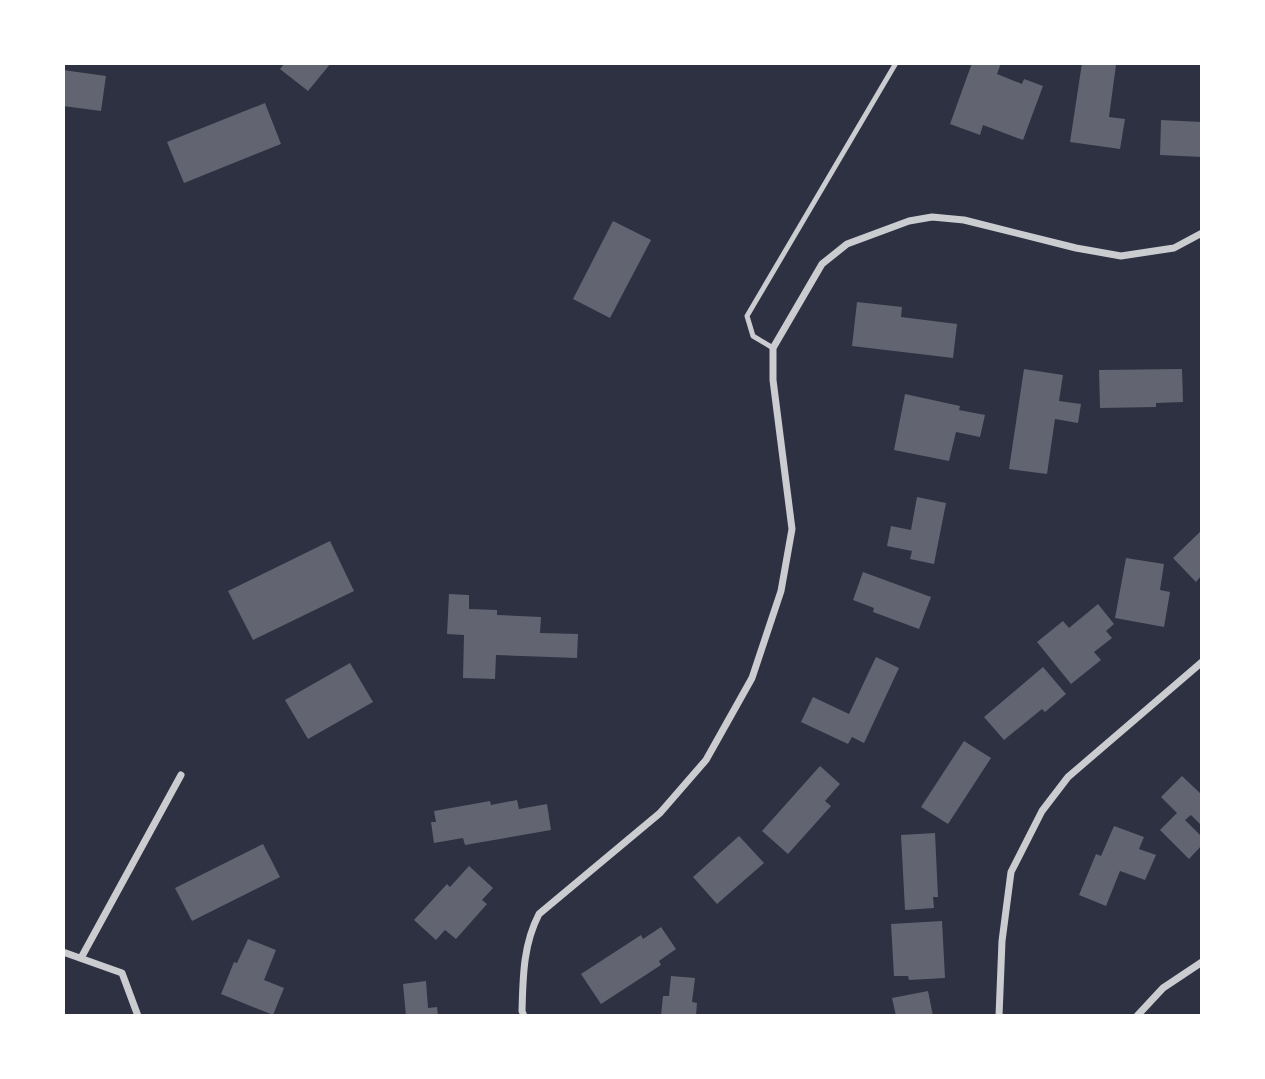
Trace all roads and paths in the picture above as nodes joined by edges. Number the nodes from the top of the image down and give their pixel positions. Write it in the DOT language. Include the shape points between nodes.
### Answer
graph roads {
  1 [pos="896,63"];
  2 [pos="1202,233"];
  3 [pos="774,348"];
  4 [pos="1202,662"];
  5 [pos="181,775"];
  6 [pos="63,952"];
  7 [pos="81,958"];
  8 [pos="1202,962"];
  9 [pos="138,1016"];
  10 [pos="524,1016"];
  11 [pos="999,1016"];
  12 [pos="1137,1016"];
  1 -- 3 [label="lane" via="747,316 754,336"];
  2 -- 3 [label="street" via="1174,248 1121,256 964,220 932,217 909,221 847,244 822,264"];
  3 -- 10 [label="street" via="773,380 792,529 781,591 752,678 706,760 660,813 539,914 523,971"];
  4 -- 11 [label="street" via="1068,777 1042,811 1011,872"];
  5 -- 7 [label="street"];
  6 -- 7 [label="street"];
  7 -- 9 [label="street" via="122,973"];
  8 -- 12 [label="street" via="1163,988"];
}
